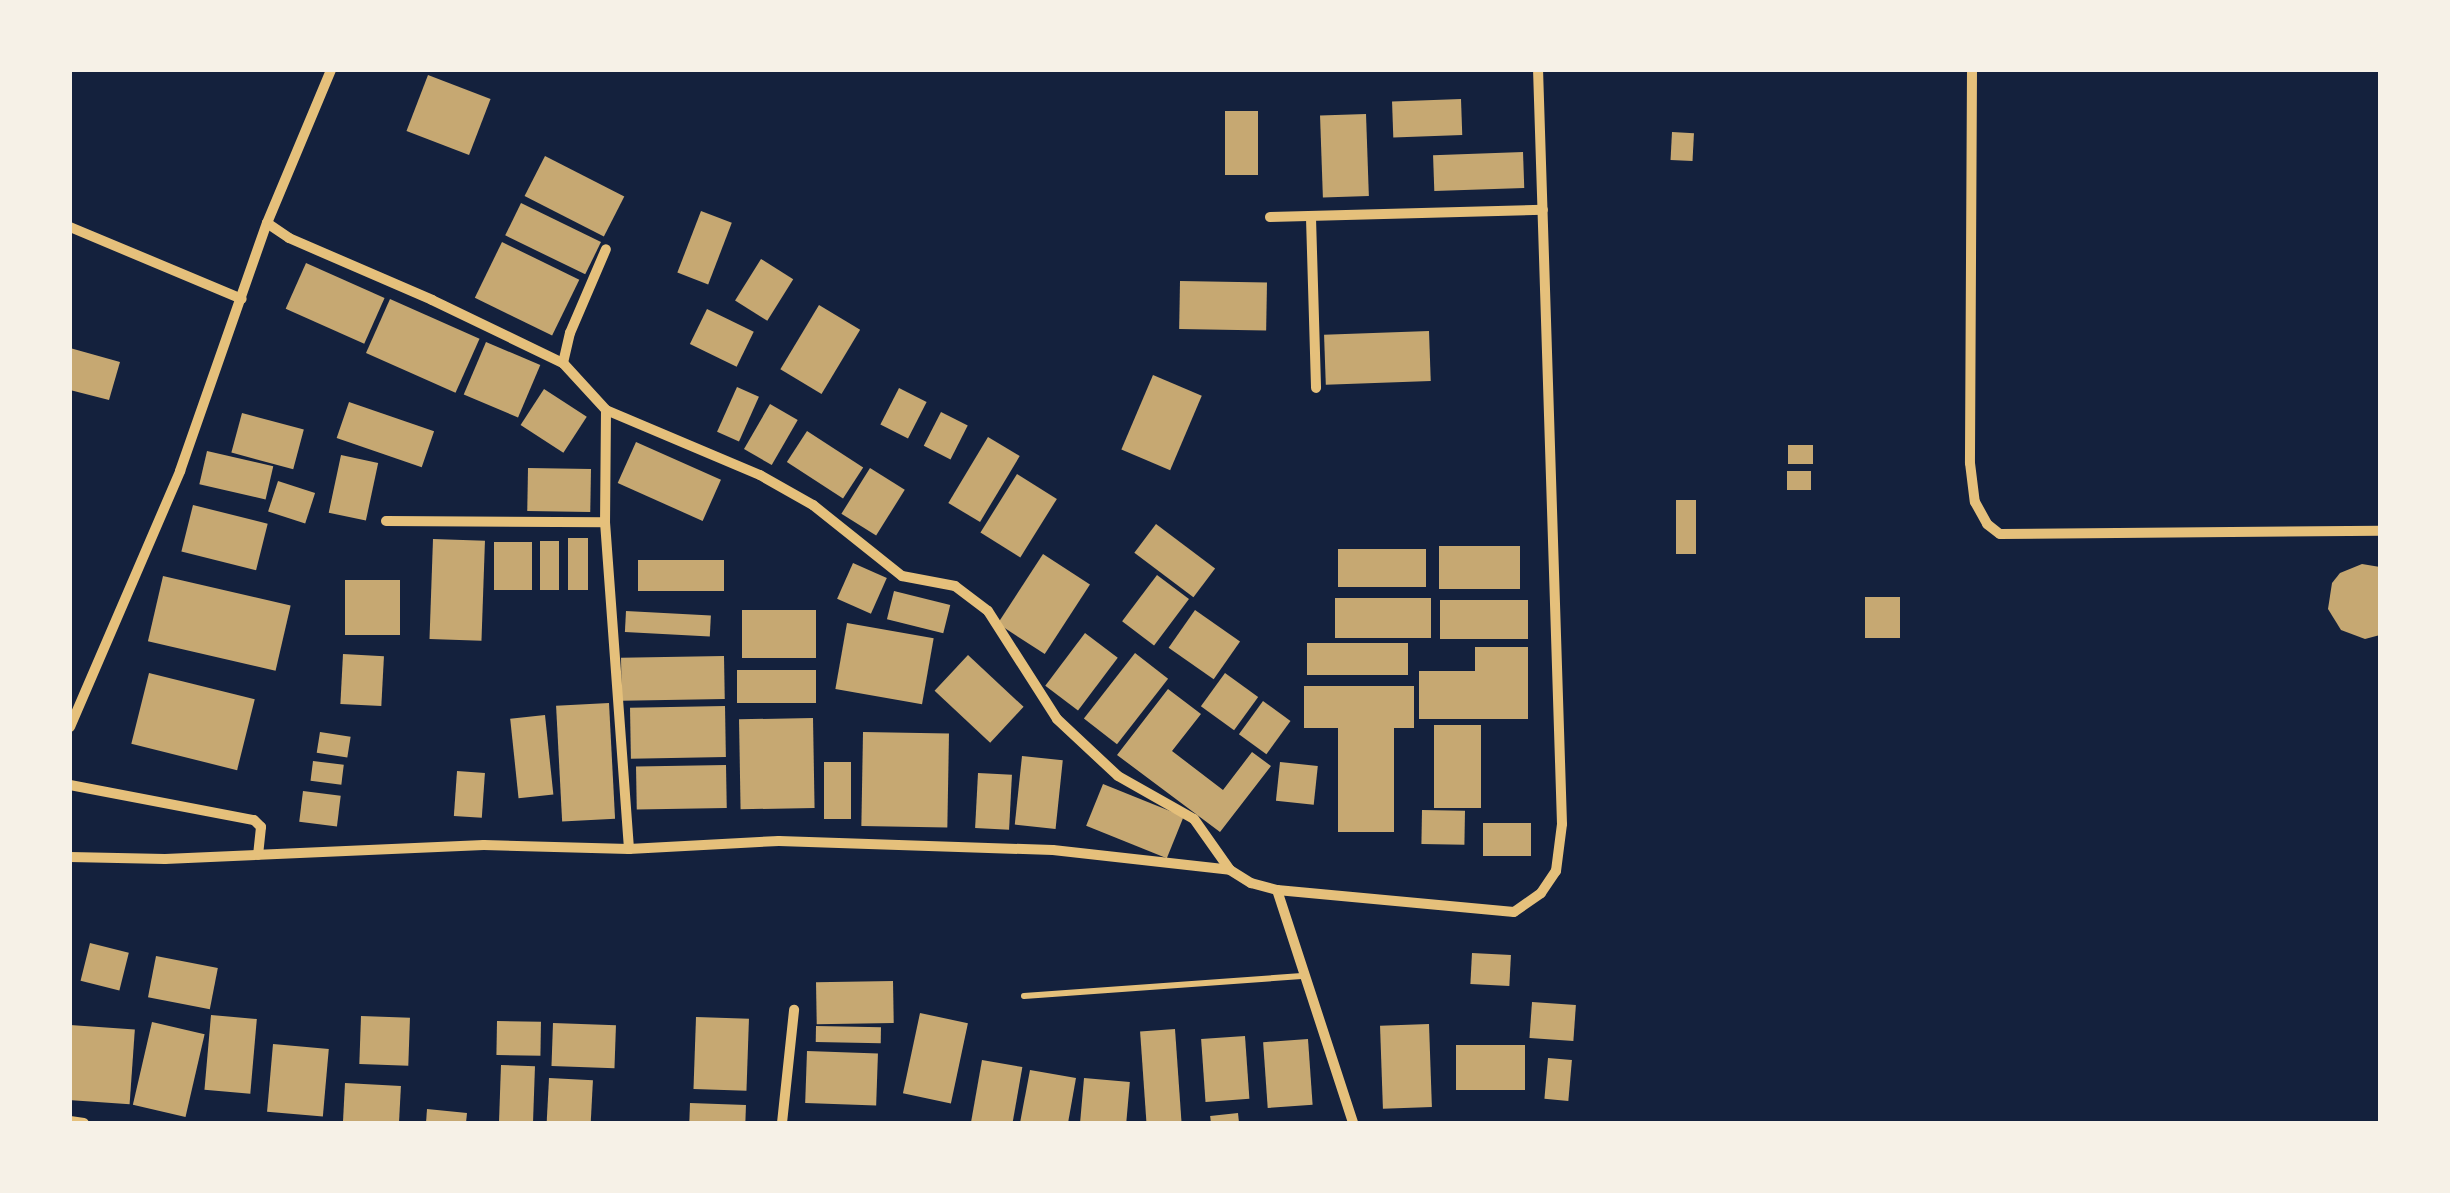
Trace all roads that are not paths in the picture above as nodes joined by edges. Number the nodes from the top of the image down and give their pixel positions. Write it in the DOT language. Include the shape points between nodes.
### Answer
graph roads {
  1 [pos="331,70"];
  2 [pos="1538,70"];
  3 [pos="1972,70"];
  4 [pos="1542,210"];
  5 [pos="1270,217"];
  6 [pos="1311,218"];
  7 [pos="268,223"];
  8 [pos="70,226"];
  9 [pos="606,249"];
  10 [pos="242,299"];
  11 [pos="562,364"];
  12 [pos="1316,388"];
  13 [pos="606,410"];
  14 [pos="386,520"];
  15 [pos="605,522"];
  16 [pos="2380,531"];
  17 [pos="70,727"];
  18 [pos="70,785"];
  19 [pos="629,849"];
  20 [pos="258,855"];
  21 [pos="70,858"];
  22 [pos="1230,870"];
  23 [pos="1277,890"];
  24 [pos="1306,976"];
  25 [pos="1024,996"];
  26 [pos="794,1010"];
  27 [pos="70,1121"];
  28 [pos="84,1123"];
  29 [pos="782,1123"];
  30 [pos="1353,1123"];
  1 -- 7 [label="street"];
  2 -- 4 [label="street"];
  3 -- 16 [label="street" via="1970,462 1974,502 1987,524 2000,534"];
  4 -- 6 [label="street"];
  4 -- 23 [label="street" via="1562,824 1556,871 1541,894 1514,912"];
  5 -- 6 [label="street"];
  6 -- 12 [label="street"];
  7 -- 10 [label="street"];
  7 -- 11 [label="street"];
  8 -- 10 [label="street"];
  9 -- 11 [label="street"];
  10 -- 17 [label="street" via="180,471"];
  11 -- 13 [label="street"];
  13 -- 15 [label="street"];
  13 -- 22 [label="street" via="760,475 813,505 902,576 966,594 988,611 1057,719 1118,776 1194,818"];
  14 -- 15 [label="street"];
  15 -- 19 [label="street"];
  18 -- 20 [label="street" via="254,820 261,827"];
  19 -- 20 [label="street" via="484,846"];
  19 -- 22 [label="street" via="779,841 1053,850"];
  20 -- 21 [label="street"];
  22 -- 23 [label="street"];
  23 -- 24 [label="street"];
  24 -- 25 [label="lane"];
  24 -- 30 [label="street"];
  26 -- 29 [label="street"];
  27 -- 28 [label="street"];
}
